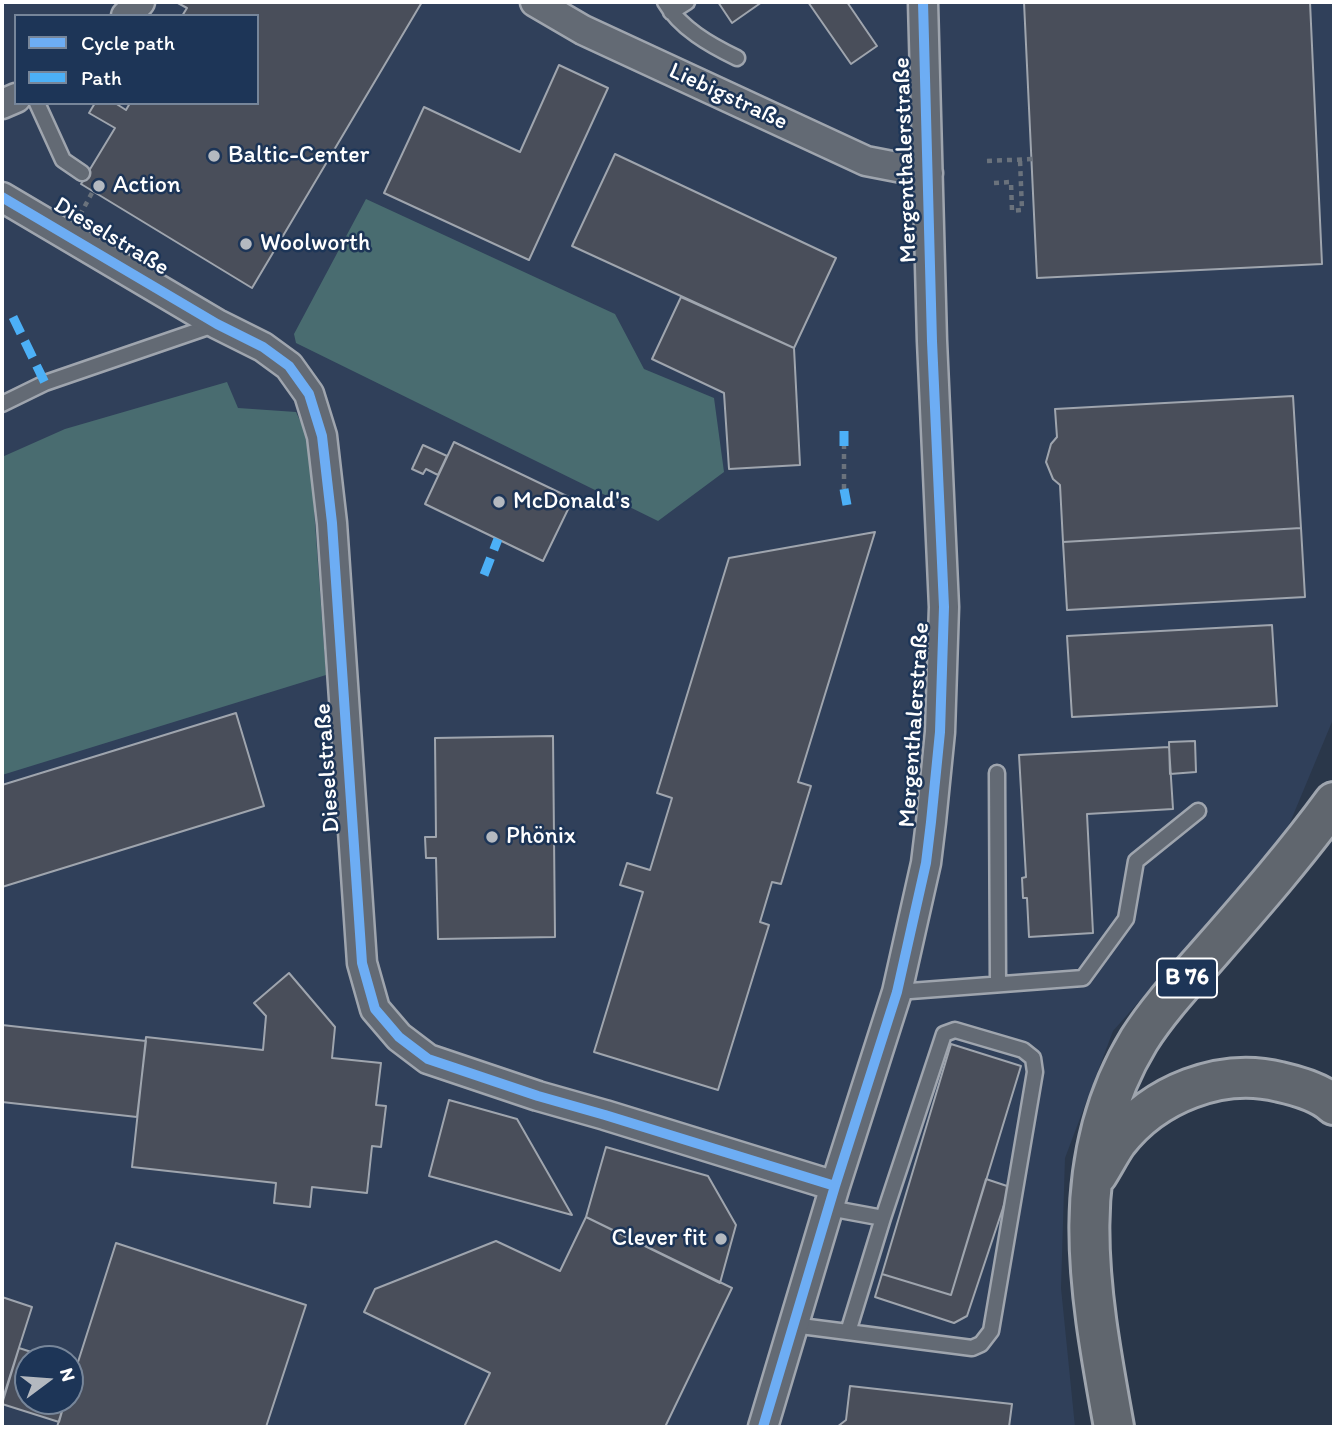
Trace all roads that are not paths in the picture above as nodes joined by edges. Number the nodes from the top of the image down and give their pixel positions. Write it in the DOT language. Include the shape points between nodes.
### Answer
graph roads {
  1 [pos="535,2"];
  2 [pos="687,2"];
  3 [pos="923,2"];
  4 [pos="668,7"];
  5 [pos="737,58"];
  6 [pos="38,105"];
  7 [pos="82,173"];
  8 [pos="928,173"];
  9 [pos="2,197"];
  10 [pos="216,324"];
  11 [pos="2,404"];
  12 [pos="997,773"];
  13 [pos="1334,802"];
  14 [pos="1198,811"];
  15 [pos="998,984"];
  16 [pos="897,992"];
  17 [pos="1334,1105"];
  18 [pos="1092,1182"];
  19 [pos="832,1197"];
  20 [pos="883,1218"];
  21 [pos="793,1325"];
  22 [pos="848,1332"];
  23 [pos="763,1427"];
  24 [pos="1114,1427"];
  1 -- 8 [label="street, Liebigstraße" via="583,30 866,161"];
  2 -- 4 [label="lane"];
  3 -- 8 [label="street, Mergenthalerstraße"];
  4 -- 5 [label="lane" via="704,41"];
  6 -- 7 [label="lane" via="63,160"];
  8 -- 16 [label="street, Mergenthalerstraße" via="944,607 940,732 926,863"];
  9 -- 10 [label="street, Dieselstraße"];
  10 -- 11 [label="lane" via="45,383"];
  10 -- 19 [label="street, Dieselstraße" via="263,346 289,366 309,394 322,436 362,963 375,1009 398,1037 428,1059 605,1115"];
  12 -- 15 [label="lane"];
  13 -- 18 [label="highway, B 76" via="1140,1039 1101,1122"];
  14 -- 15 [label="lane" via="1136,861 1126,919 1083,978"];
  15 -- 16 [label="lane"];
  16 -- 19 [label="street, Mergenthalerstraße"];
  17 -- 18 [label="highway, B 76" via="1327,1098 1266,1078 1223,1079 1181,1091 1139,1120"];
  18 -- 24 [label="highway, B 76" via="1090,1275"];
  19 -- 20 [label="lane"];
  19 -- 21 [label="street, Mergenthalerstraße"];
  20 -- 22 [label="lane"];
  20 -- 22 [label="lane" via="944,1034 955,1030 1023,1050 1033,1058 1035,1072 991,1331 972,1348"];
  21 -- 22 [label="lane"];
  21 -- 23 [label="street, Mergenthalerstraße"];
}
